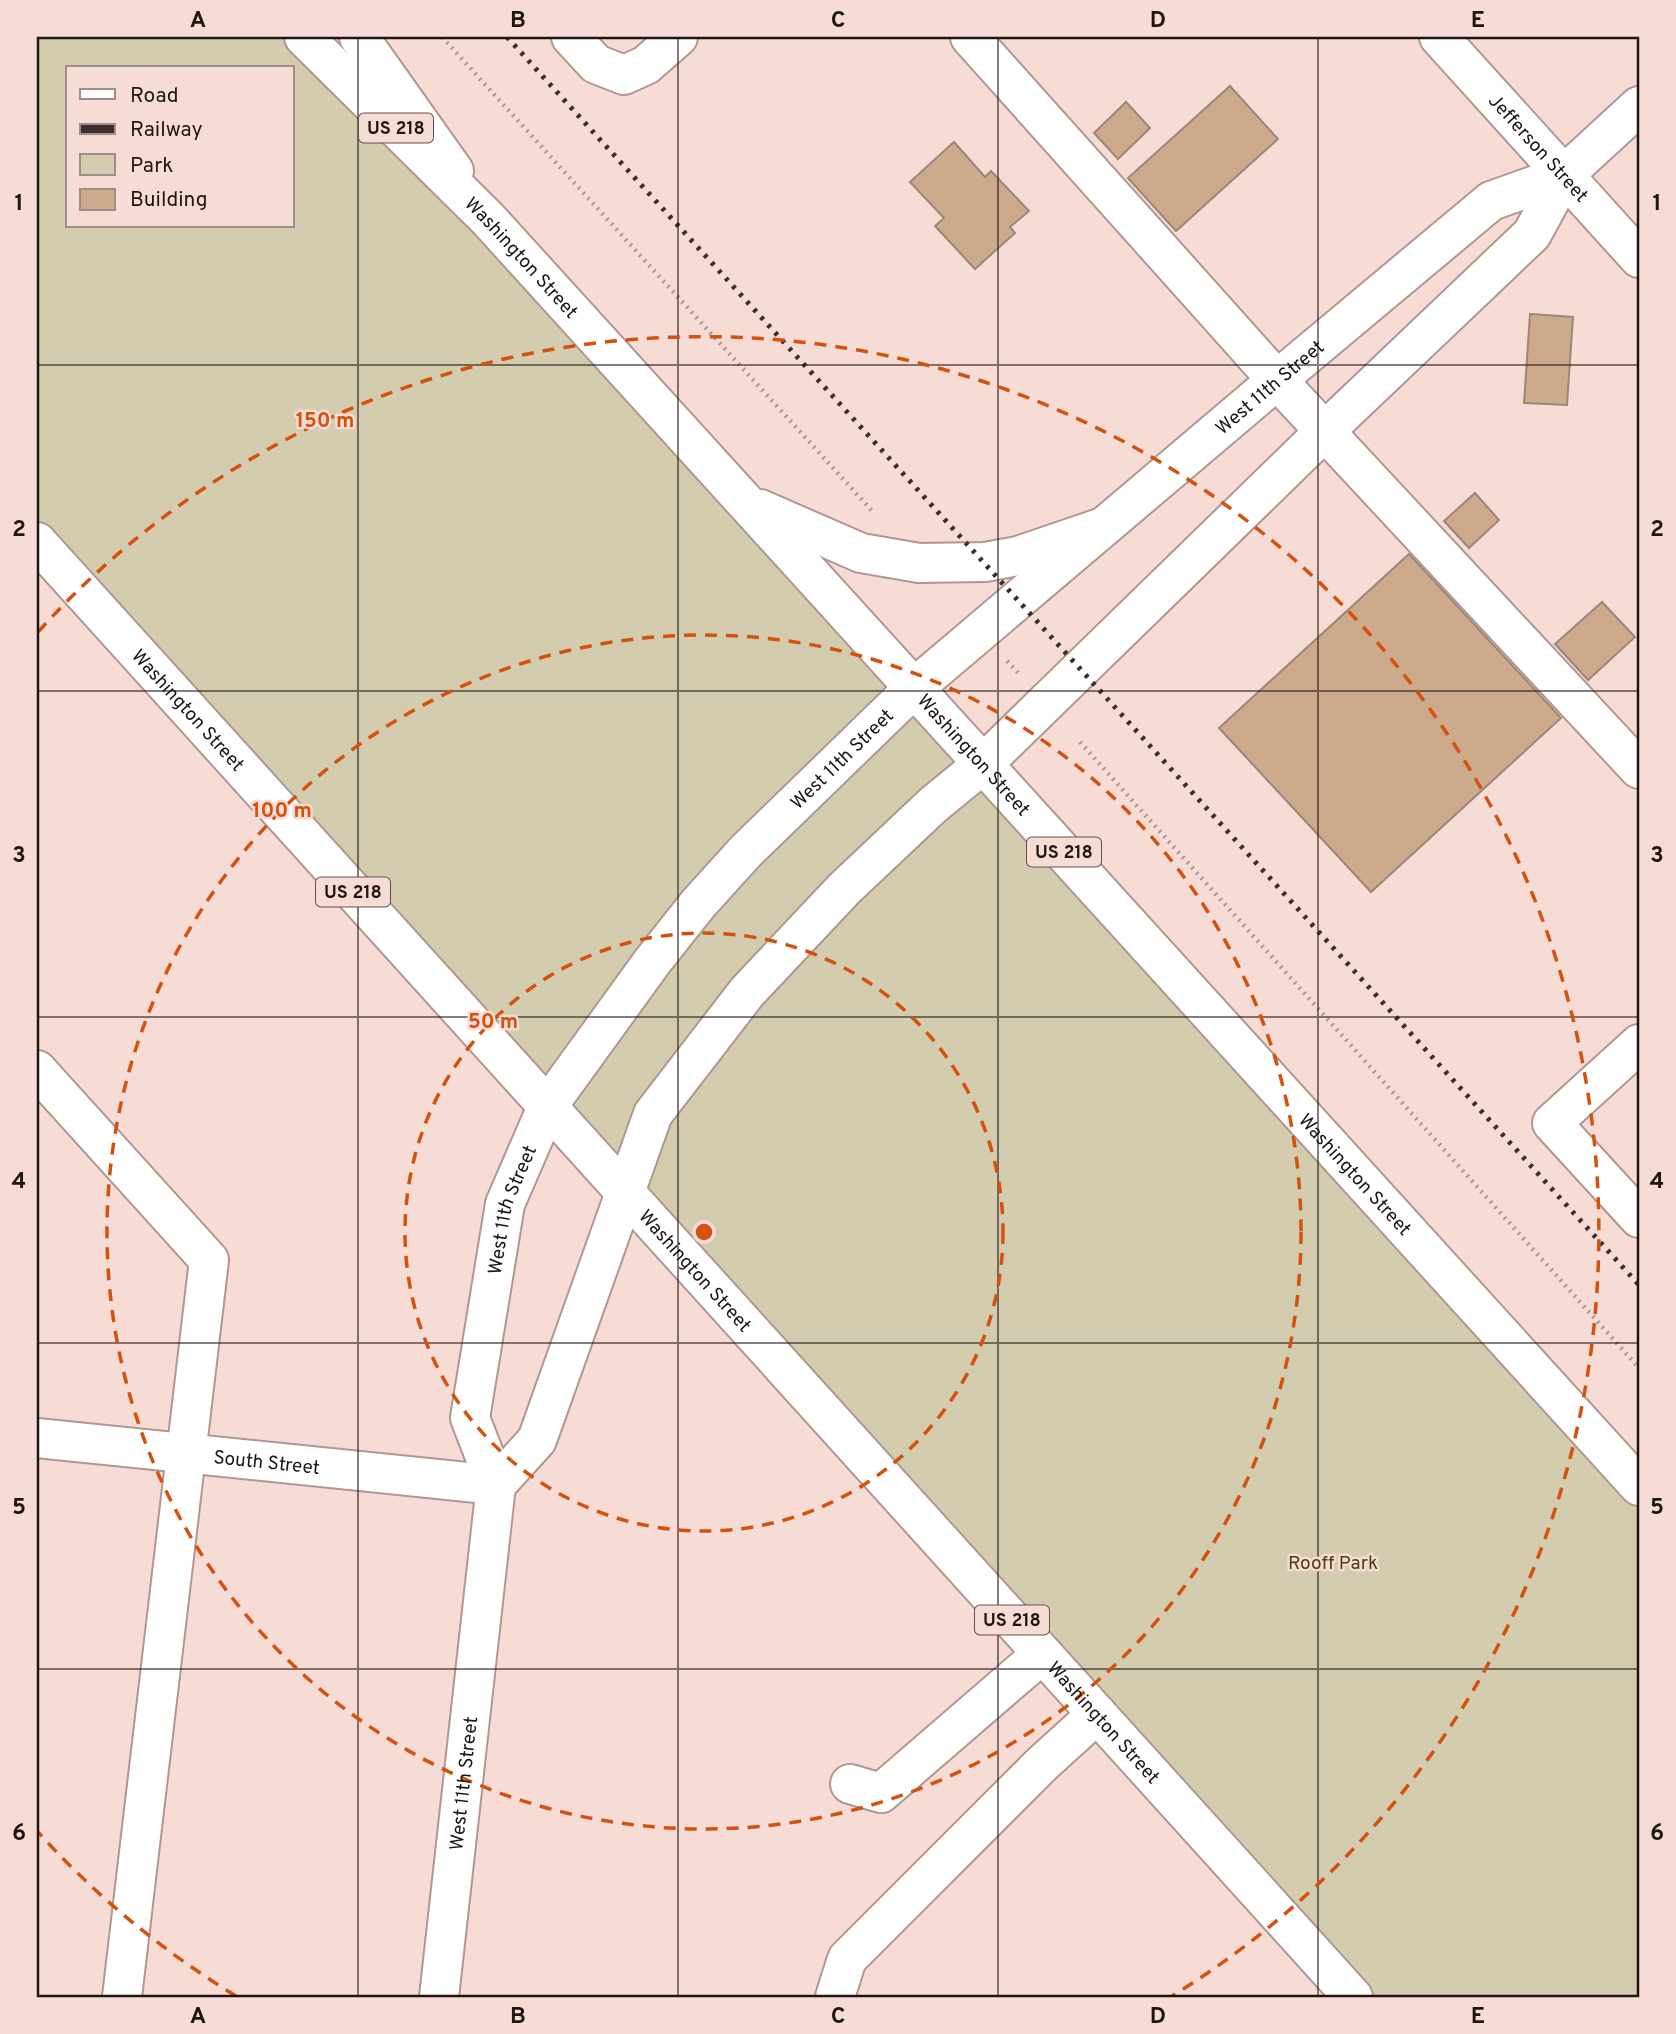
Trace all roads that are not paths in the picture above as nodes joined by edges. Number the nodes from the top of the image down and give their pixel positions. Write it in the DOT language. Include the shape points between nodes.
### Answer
graph roads {
  1 [pos="303,37"];
  2 [pos="359,37"];
  3 [pos="570,37"];
  4 [pos="678,37"];
  5 [pos="970,37"];
  6 [pos="1438,37"];
  7 [pos="1639,106"];
  8 [pos="1564,175"];
  9 [pos="488,219"];
  10 [pos="1639,258"];
  11 [pos="1277,380"];
  12 [pos="1325,431"];
  13 [pos="747,504"];
  14 [pos="1103,527"];
  15 [pos="37,542"];
  16 [pos="914,688"];
  17 [pos="983,764"];
  18 [pos="1639,769"];
  19 [pos="1639,1044"];
  20 [pos="37,1070"];
  21 [pos="547,1107"];
  22 [pos="626,1194"];
  23 [pos="1639,1219"];
  24 [pos="37,1438"];
  25 [pos="185,1453"];
  26 [pos="496,1485"];
  27 [pos="1639,1486"];
  28 [pos="1042,1654"];
  29 [pos="1097,1714"];
  30 [pos="850,1784"];
  31 [pos="122,1997"];
  32 [pos="439,1997"];
  33 [pos="835,1997"];
  34 [pos="1353,1997"];
  1 -- 9 [label="main road, US 218"];
  2 -- 9 [label="main road, Washington Street"];
  3 -- 4 [label="main road" via="596,64 624,75 646,65"];
  5 -- 11 [label="main road"];
  6 -- 8 [label="main road, Jefferson Street"];
  7 -- 8 [label="main road, West 11th Street"];
  8 -- 10 [label="main road, Jefferson Street"];
  8 -- 11 [label="main road, West 11th Street" via="1491,201"];
  8 -- 12 [label="main road, West 11th Street" via="1532,234"];
  9 -- 13 [label="main road, Washington Street / US 218"];
  11 -- 12 [label="main road"];
  11 -- 14 [label="main road, West 11th Street"];
  12 -- 17 [label="main road, West 11th Street"];
  12 -- 18 [label="main road"];
  13 -- 14 [label="main road" via="862,553 919,563 985,562 1018,556"];
  13 -- 16 [label="main road, Washington Street / US 218"];
  14 -- 16 [label="main road, West 11th Street"];
  15 -- 21 [label="main road, Washington Street / US 218"];
  16 -- 17 [label="main road, Washington Street / US 218"];
  16 -- 21 [label="main road, West 11th Street" via="746,851 698,904"];
  17 -- 22 [label="main road, West 11th Street" via="844,889 747,992 653,1114"];
  17 -- 27 [label="main road, Washington Street / US 218"];
  19 -- 23 [label="main road" via="1552,1123"];
  20 -- 25 [label="main road" via="209,1260"];
  21 -- 22 [label="main road, Washington Street / US 218"];
  21 -- 26 [label="main road, West 11th Street" via="505,1204 470,1418"];
  22 -- 26 [label="main road, West 11th Street" via="537,1440"];
  22 -- 28 [label="main road, Washington Street / US 218"];
  24 -- 25 [label="main road, South Street"];
  25 -- 26 [label="main road, South Street"];
  25 -- 31 [label="main road"];
  26 -- 32 [label="main road, West 11th Street"];
  28 -- 29 [label="main road, Washington Street / US 218"];
  28 -- 30 [label="main road" via="881,1793"];
  29 -- 33 [label="main road" via="847,1959"];
  29 -- 34 [label="main road, Washington Street / US 218"];
}
